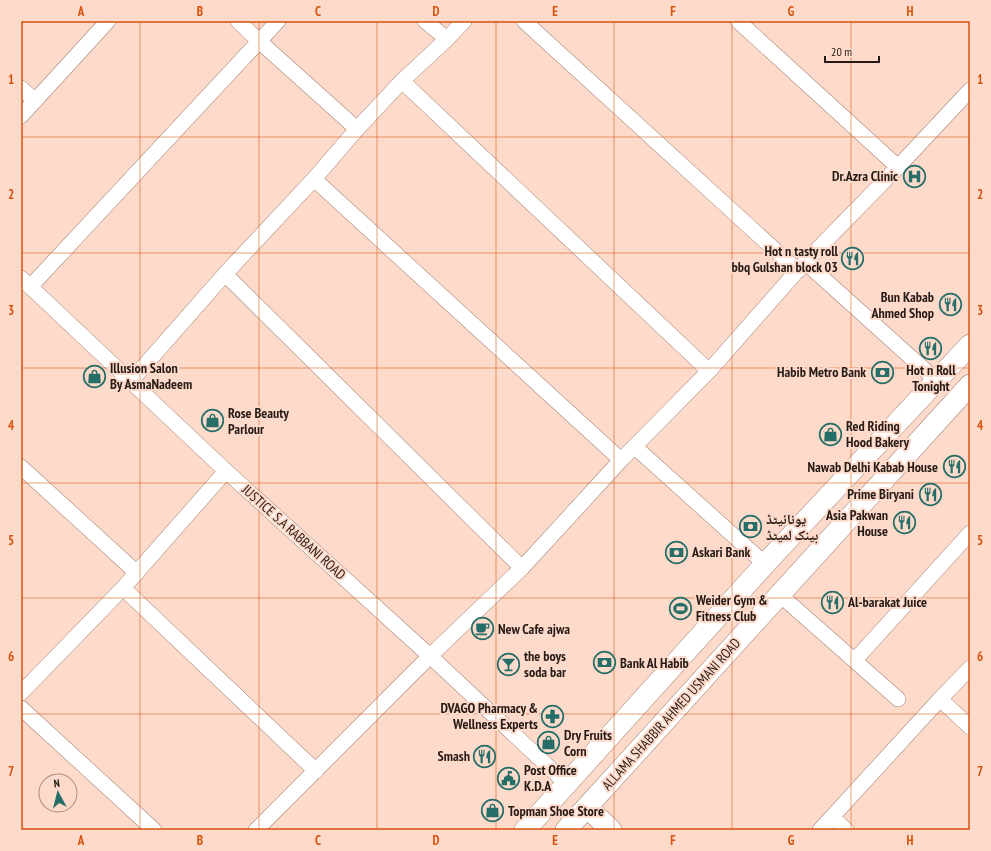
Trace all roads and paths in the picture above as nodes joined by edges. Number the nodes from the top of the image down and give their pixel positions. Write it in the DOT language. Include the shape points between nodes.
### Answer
graph roads {
  1 [pos="108,21"];
  2 [pos="238,21"];
  3 [pos="278,21"];
  4 [pos="425,21"];
  5 [pos="464,21"];
  6 [pos="524,21"];
  7 [pos="738,21"];
  8 [pos="447,39"];
  9 [pos="259,41"];
  10 [pos="402,82"];
  11 [pos="21,88"];
  12 [pos="970,90"];
  13 [pos="35,101"];
  14 [pos="21,116"];
  15 [pos="358,129"];
  16 [pos="898,167"];
  17 [pos="314,179"];
  18 [pos="801,267"];
  19 [pos="225,274"];
  20 [pos="26,283"];
  21 [pos="970,345"];
  22 [pos="709,371"];
  23 [pos="937,381"];
  24 [pos="130,382"];
  25 [pos="970,385"];
  26 [pos="635,447"];
  27 [pos="621,460"];
  28 [pos="21,467"];
  29 [pos="226,471"];
  30 [pos="970,533"];
  31 [pos="765,564"];
  32 [pos="522,568"];
  33 [pos="136,572"];
  34 [pos="123,588"];
  35 [pos="779,594"];
  36 [pos="430,656"];
  37 [pos="855,660"];
  38 [pos="970,668"];
  39 [pos="21,693"];
  40 [pos="898,698"];
  41 [pos="940,699"];
  42 [pos="21,708"];
  43 [pos="970,727"];
  44 [pos="316,771"];
  45 [pos="567,784"];
  46 [pos="587,807"];
  47 [pos="832,817"];
  48 [pos="154,830"];
  49 [pos="256,830"];
  50 [pos="525,830"];
  51 [pos="566,830"];
  52 [pos="611,830"];
  53 [pos="820,830"];
  54 [pos="846,830"];
  1 -- 13 [label="street"];
  2 -- 9 [label="street"];
  3 -- 9 [label="street"];
  4 -- 8 [label="street"];
  5 -- 8 [label="street"];
  6 -- 18 [label="street"];
  7 -- 16 [label="street"];
  8 -- 10 [label="street"];
  9 -- 15 [label="street"];
  9 -- 20 [label="street"];
  10 -- 15 [label="street"];
  10 -- 22 [label="street"];
  11 -- 13 [label="street"];
  12 -- 16 [label="street"];
  13 -- 14 [label="street"];
  15 -- 17 [label="street"];
  16 -- 18 [label="street"];
  17 -- 19 [label="street"];
  17 -- 27 [label="street"];
  18 -- 22 [label="street"];
  18 -- 23 [label="street"];
  19 -- 24 [label="street"];
  19 -- 32 [label="street"];
  20 -- 24 [label="street, JUSTICE S.A RABBANI ROAD"];
  21 -- 23 [label="main road"];
  22 -- 26 [label="street"];
  23 -- 31 [label="main road"];
  24 -- 29 [label="street, JUSTICE S.A RABBANI ROAD"];
  25 -- 35 [label="main road, ALLAMA SHABBIR AHMED USMANI ROAD"];
  26 -- 27 [label="street"];
  26 -- 31 [label="street"];
  27 -- 32 [label="street"];
  28 -- 33 [label="street"];
  29 -- 33 [label="street"];
  29 -- 36 [label="street, JUSTICE S.A RABBANI ROAD"];
  30 -- 37 [label="street"];
  31 -- 45 [label="main road"];
  32 -- 36 [label="street"];
  33 -- 34 [label="street"];
  34 -- 39 [label="street"];
  34 -- 44 [label="street"];
  35 -- 37 [label="street"];
  35 -- 46 [label="main road, ALLAMA SHABBIR AHMED USMANI ROAD"];
  36 -- 44 [label="street"];
  36 -- 45 [label="street, JUSTICE S.A RABBANI ROAD"];
  37 -- 40 [label="street"];
  38 -- 41 [label="street"];
  41 -- 43 [label="street"];
  41 -- 47 [label="street"];
  42 -- 48 [label="street"];
  44 -- 49 [label="street"];
  45 -- 50 [label="main road"];
  46 -- 51 [label="main road, ALLAMA SHABBIR AHMED USMANI ROAD"];
  46 -- 52 [label="main road"];
  47 -- 53 [label="street"];
  47 -- 54 [label="street"];
}
